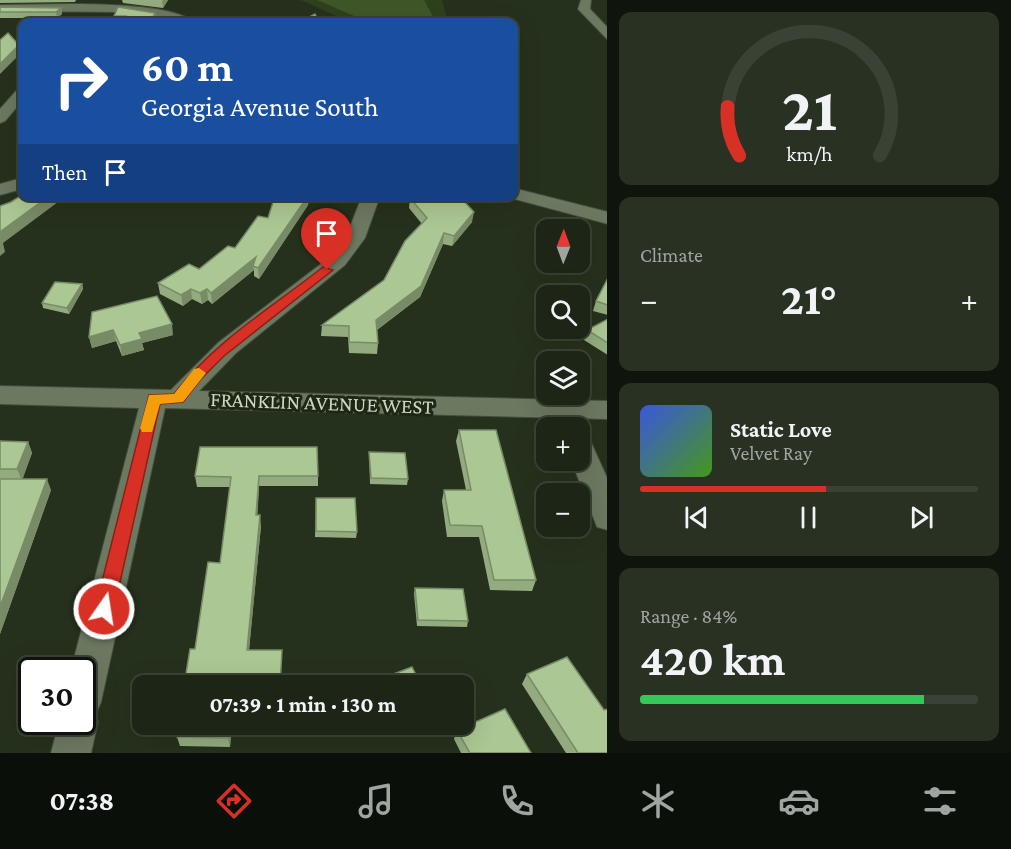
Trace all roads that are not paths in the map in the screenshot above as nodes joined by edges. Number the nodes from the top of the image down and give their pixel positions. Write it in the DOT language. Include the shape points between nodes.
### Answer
graph roads {
  1 [pos="21,0"];
  2 [pos="586,0"];
  3 [pos="105,4"];
  4 [pos="5,8"];
  5 [pos="92,18"];
  6 [pos="175,18"];
  7 [pos="607,35"];
  8 [pos="18,98"];
  9 [pos="0,118"];
  10 [pos="18,184"];
  11 [pos="0,190"];
  12 [pos="518,194"];
  13 [pos="369,201"];
  14 [pos="607,218"];
  15 [pos="0,395"];
  16 [pos="166,399"];
  17 [pos="607,410"];
  18 [pos="548,417"];
  19 [pos="574,417"];
  20 [pos="589,471"];
  21 [pos="607,515"];
  22 [pos="94,657"];
  23 [pos="75,735"];
  24 [pos="70,753"];
  1 -- 4 [label="street"];
  2 -- 7 [label="street" via="584,9"];
  3 -- 4 [label="street"];
  3 -- 5 [label="street"];
  3 -- 6 [label="street"];
  8 -- 9 [label="street"];
  10 -- 11 [label="street"];
  12 -- 14 [label="street"];
  13 -- 16 [label="street" via="353,243 337,261"];
  15 -- 16 [label="street, FRANKLIN AVENUE WEST"];
  16 -- 18 [label="street, FRANKLIN AVENUE WEST"];
  16 -- 22 [label="street"];
  17 -- 19 [label="street, FRANKLIN AVENUE WEST"];
  20 -- 21 [label="street"];
  23 -- 24 [label="street"];
}
